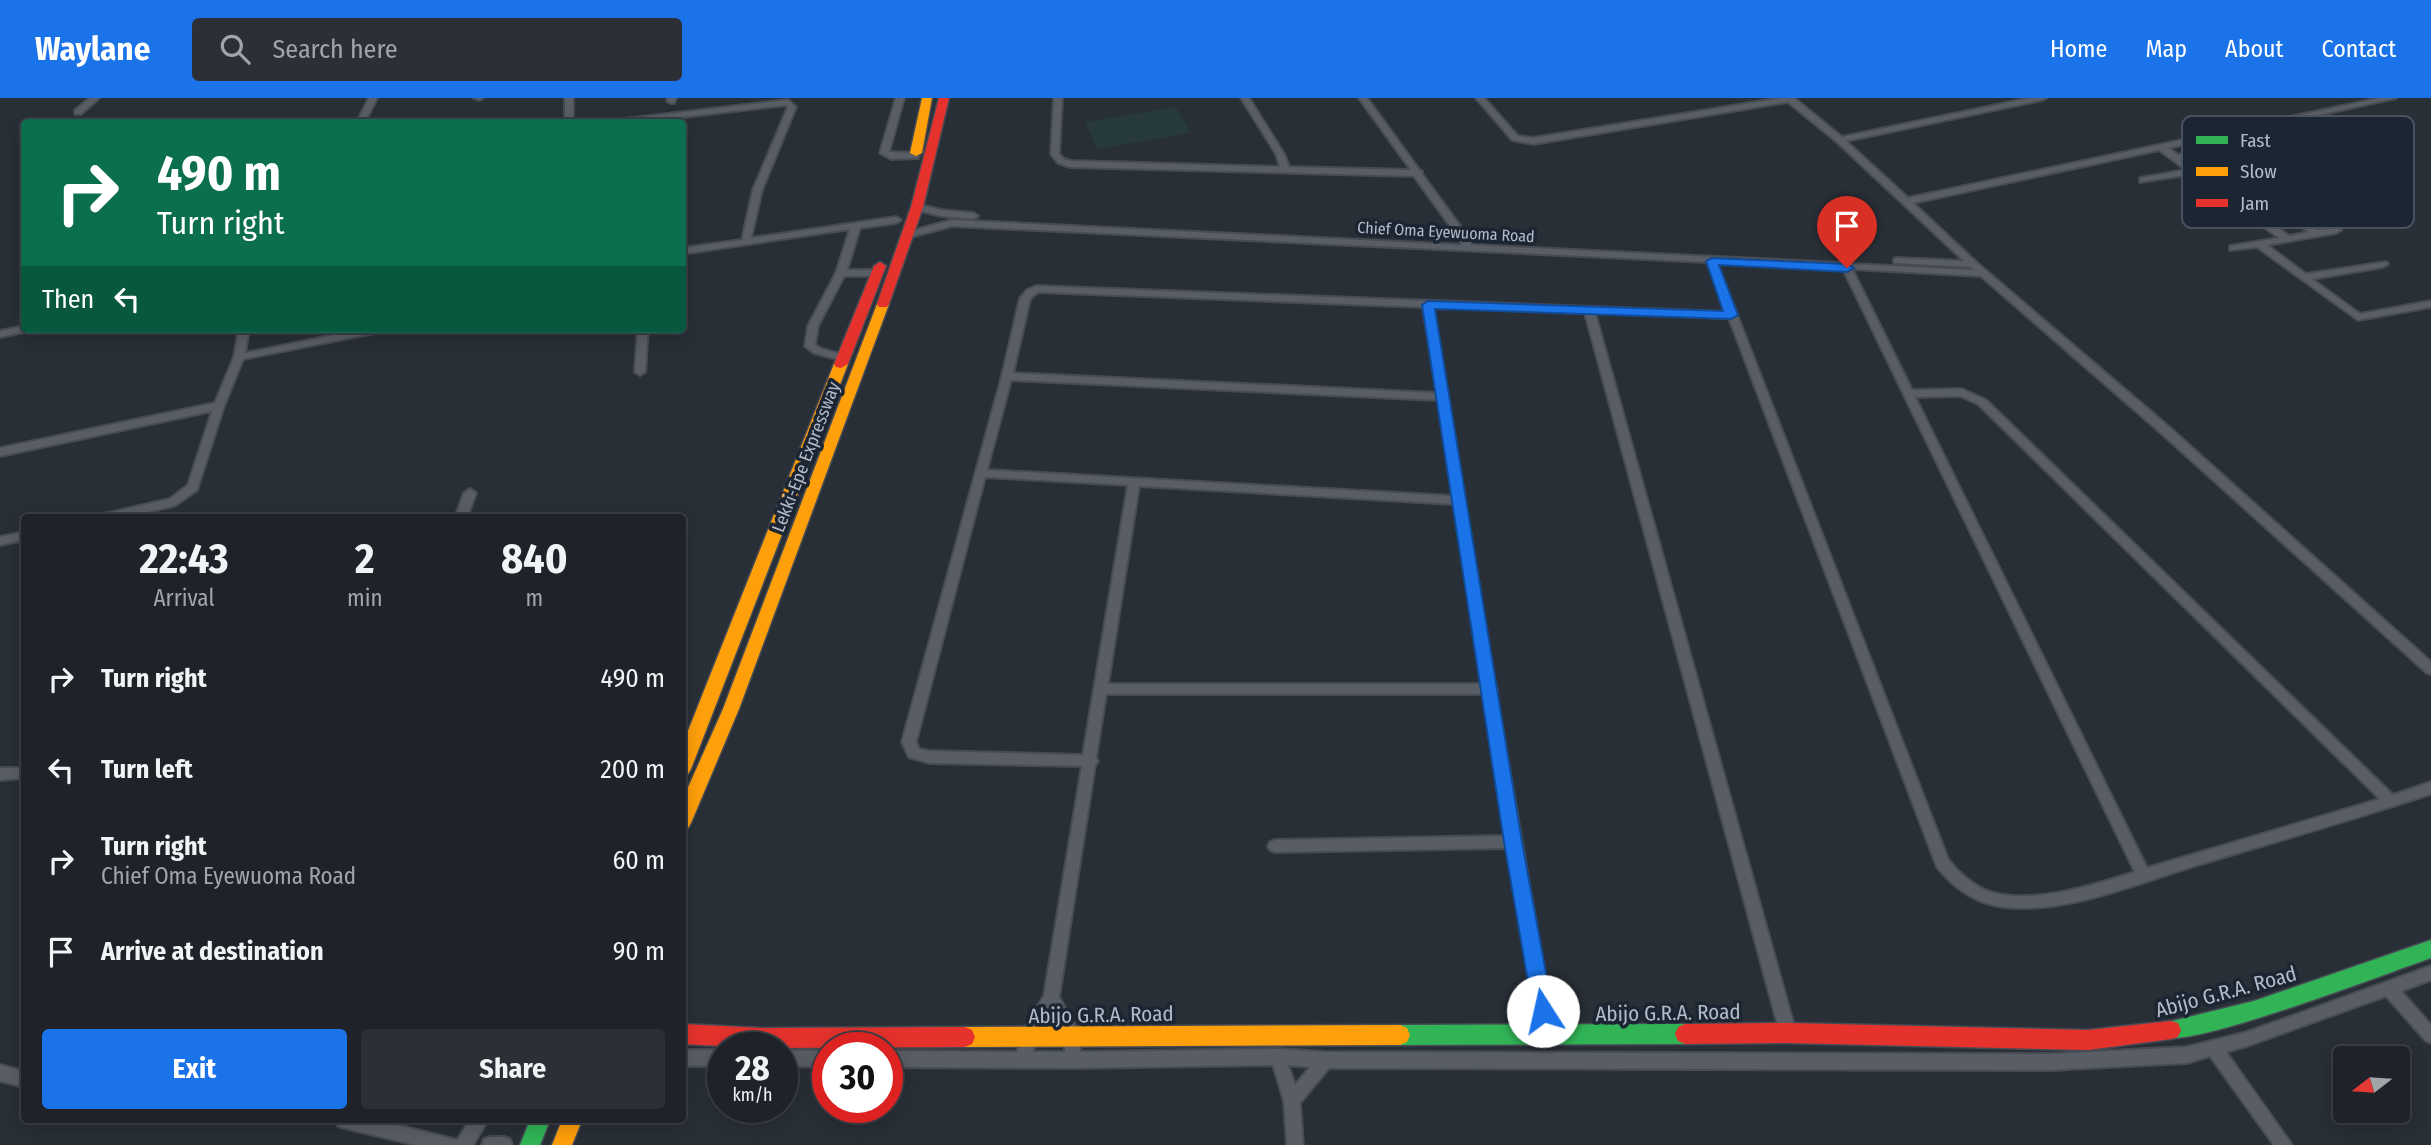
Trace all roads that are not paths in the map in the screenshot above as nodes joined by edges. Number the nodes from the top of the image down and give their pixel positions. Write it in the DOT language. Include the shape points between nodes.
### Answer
graph roads {
  1 [pos="95,98"];
  2 [pos="373,98"];
  3 [pos="569,98"];
  4 [pos="777,98"];
  5 [pos="900,98"];
  6 [pos="928,98"];
  7 [pos="944,98"];
  8 [pos="1058,98"];
  9 [pos="1245,98"];
  10 [pos="1363,98"];
  11 [pos="1480,98"];
  12 [pos="1789,98"];
  13 [pos="2042,98"];
  14 [pos="2392,98"];
  15 [pos="2363,100"];
  16 [pos="788,103"];
  17 [pos="78,112"];
  18 [pos="2296,116"];
  19 [pos="362,119"];
  20 [pos="569,119"];
  21 [pos="684,119"];
  22 [pos="1840,140"];
  23 [pos="2182,143"];
  24 [pos="2162,148"];
  25 [pos="915,156"];
  26 [pos="2182,157"];
  27 [pos="2178,158"];
  28 [pos="2182,161"];
  29 [pos="1286,170"];
  30 [pos="1419,173"];
  31 [pos="2182,173"];
  32 [pos="2143,180"];
  33 [pos="1908,201"];
  34 [pos="917,207"];
  35 [pos="896,220"];
  36 [pos="856,226"];
  37 [pos="2271,228"];
  38 [pos="2309,228"];
  39 [pos="2336,230"];
  40 [pos="2317,234"];
  41 [pos="907,235"];
  42 [pos="2287,239"];
  43 [pos="746,243"];
  44 [pos="2258,243"];
  45 [pos="1466,245"];
  46 [pos="2233,248"];
  47 [pos="686,250"];
  48 [pos="1712,261"];
  49 [pos="1845,264"];
  50 [pos="1973,264"];
  51 [pos="2384,264"];
  52 [pos="841,273"];
  53 [pos="877,273"];
  54 [pos="1985,273"];
  55 [pos="2305,277"];
  56 [pos="2431,304"];
  57 [pos="1428,305"];
  58 [pos="1590,311"];
  59 [pos="1731,315"];
  60 [pos="21,330"];
  61 [pos="243,333"];
  62 [pos="360,333"];
  63 [pos="643,333"];
  64 [pos="0,334"];
  65 [pos="239,357"];
  66 [pos="844,358"];
  67 [pos="640,372"];
  68 [pos="1007,376"];
  69 [pos="1910,394"];
  70 [pos="1441,397"];
  71 [pos="219,406"];
  72 [pos="0,452"];
  73 [pos="980,473"];
  74 [pos="1134,483"];
  75 [pos="470,493"];
  76 [pos="1458,500"];
  77 [pos="786,507"];
  78 [pos="807,508"];
  79 [pos="122,514"];
  80 [pos="462,514"];
  81 [pos="21,537"];
  82 [pos="0,541"];
  83 [pos="2431,669"];
  84 [pos="1102,689"];
  85 [pos="1490,689"];
  86 [pos="686,757"];
  87 [pos="1091,761"];
  88 [pos="21,773"];
  89 [pos="0,774"];
  90 [pos="2431,788"];
  91 [pos="2391,802"];
  92 [pos="686,814"];
  93 [pos="1513,842"];
  94 [pos="1275,846"];
  95 [pos="2143,875"];
  96 [pos="2431,949"];
  97 [pos="2431,973"];
  98 [pos="2388,988"];
  99 [pos="1051,998"];
  100 [pos="1788,1033"];
  101 [pos="686,1034"];
  102 [pos="1547,1035"];
  103 [pos="2431,1036"];
  104 [pos="1027,1037"];
  105 [pos="1073,1037"];
  106 [pos="2213,1047"];
  107 [pos="1278,1056"];
  108 [pos="686,1058"];
  109 [pos="707,1058"];
  110 [pos="903,1059"];
  111 [pos="1024,1060"];
  112 [pos="1072,1060"];
  113 [pos="1325,1060"];
  114 [pos="0,1073"];
  115 [pos="21,1078"];
  116 [pos="1292,1101"];
  117 [pos="357,1123"];
  118 [pos="478,1123"];
  119 [pos="539,1123"];
  120 [pos="571,1123"];
  121 [pos="451,1145"];
  122 [pos="463,1145"];
  123 [pos="490,1145"];
  124 [pos="504,1145"];
  125 [pos="530,1145"];
  126 [pos="562,1145"];
  127 [pos="1295,1145"];
  128 [pos="2284,1145"];
  1 -- 17 [label="street"];
  2 -- 19 [label="street"];
  3 -- 20 [label="street"];
  4 -- 16 [label="street"];
  5 -- 25 [label="street" via="884,153"];
  6 -- 25 [label="main road, Lekki-Epe Expressway"];
  7 -- 34 [label="main road, Lekki-Epe Expressway"];
  8 -- 29 [label="street" via="1055,154 1070,164"];
  9 -- 29 [label="street"];
  10 -- 30 [label="street"];
  11 -- 12 [label="street" via="1515,138 1533,141"];
  12 -- 22 [label="street"];
  13 -- 22 [label="street"];
  14 -- 15 [label="street"];
  15 -- 18 [label="street"];
  16 -- 21 [label="street"];
  16 -- 43 [label="street" via="792,107 748,218"];
  22 -- 33 [label="street"];
  23 -- 24 [label="street"];
  24 -- 27 [label="street"];
  24 -- 33 [label="street"];
  25 -- 35 [label="main road, Lekki-Epe Expressway"];
  26 -- 27 [label="street"];
  27 -- 28 [label="street"];
  29 -- 30 [label="street"];
  30 -- 45 [label="street"];
  31 -- 32 [label="street"];
  33 -- 50 [label="street"];
  34 -- 41 [label="main road, Lekki-Epe Expressway"];
  34 -- 45 [label="street, Chief Oma Eyewuoma Road" via="992,218"];
  35 -- 36 [label="street"];
  35 -- 53 [label="main road, Lekki-Epe Expressway"];
  36 -- 43 [label="street"];
  36 -- 52 [label="street"];
  37 -- 42 [label="street"];
  38 -- 40 [label="street"];
  39 -- 40 [label="street"];
  40 -- 42 [label="street"];
  41 -- 45 [label="street, Chief Oma Eyewuoma Road" via="951,223"];
  41 -- 78 [label="main road, Lekki-Epe Expressway"];
  42 -- 44 [label="street"];
  43 -- 47 [label="street"];
  44 -- 46 [label="street"];
  44 -- 55 [label="street"];
  45 -- 48 [label="street, Chief Oma Eyewuoma Road"];
  45 -- 49 [label="street, Chief Oma Eyewuoma Road"];
  48 -- 49 [label="street, Chief Oma Eyewuoma Road"];
  48 -- 59 [label="street"];
  49 -- 50 [label="street, Chief Oma Eyewuoma Road"];
  49 -- 54 [label="street, Chief Oma Eyewuoma Road"];
  49 -- 69 [label="street"];
  50 -- 54 [label="street"];
  51 -- 55 [label="street"];
  52 -- 53 [label="street"];
  52 -- 66 [label="street" via="813,326 810,346"];
  53 -- 66 [label="main road, Lekki-Epe Expressway"];
  54 -- 83 [label="street"];
  55 -- 56 [label="street" via="2358,317"];
  57 -- 58 [label="street"];
  57 -- 68 [label="street" via="1036,289 1025,298"];
  57 -- 70 [label="street"];
  58 -- 59 [label="street"];
  58 -- 100 [label="street"];
  59 -- 95 [label="street" via="1942,863 1975,892 2003,901 2034,902"];
  60 -- 64 [label="street"];
  61 -- 65 [label="street"];
  62 -- 65 [label="street"];
  63 -- 67 [label="street"];
  65 -- 71 [label="street"];
  66 -- 77 [label="main road, Lekki-Epe Expressway"];
  68 -- 70 [label="street"];
  68 -- 73 [label="street"];
  69 -- 91 [label="street" via="1962,393 1982,402"];
  69 -- 95 [label="street"];
  70 -- 76 [label="street"];
  71 -- 72 [label="street"];
  71 -- 79 [label="street" via="193,487 186,495"];
  73 -- 74 [label="street"];
  73 -- 87 [label="street" via="909,742 914,753 929,757"];
  74 -- 76 [label="street"];
  74 -- 84 [label="street"];
  75 -- 80 [label="street"];
  76 -- 85 [label="street"];
  77 -- 78 [label="main road"];
  77 -- 86 [label="main road, Lekki-Epe Expressway"];
  78 -- 92 [label="main road, Lekki-Epe Expressway"];
  81 -- 82 [label="street"];
  84 -- 85 [label="street"];
  84 -- 87 [label="street"];
  85 -- 93 [label="street"];
  87 -- 99 [label="street"];
  88 -- 89 [label="street"];
  90 -- 91 [label="street"];
  91 -- 95 [label="street"];
  93 -- 94 [label="street"];
  93 -- 102 [label="street"];
  96 -- 100 [label="main road, Abijo G.R.A. Road" via="2254,1010 2148,1034 2088,1040"];
  97 -- 98 [label="street"];
  98 -- 103 [label="street"];
  98 -- 106 [label="street"];
  99 -- 104 [label="street"];
  99 -- 105 [label="street"];
  100 -- 102 [label="main road, Abijo G.R.A. Road"];
  101 -- 104 [label="main road, Abijo G.R.A. Road"];
  102 -- 105 [label="main road, Abijo G.R.A. Road"];
  104 -- 105 [label="main road, Abijo G.R.A. Road"];
  104 -- 111 [label="street"];
  105 -- 112 [label="street"];
  106 -- 113 [label="street" via="2187,1055 2050,1062"];
  106 -- 128 [label="street"];
  107 -- 112 [label="street"];
  107 -- 113 [label="street"];
  107 -- 116 [label="street"];
  108 -- 109 [label="street"];
  110 -- 111 [label="street"];
  111 -- 112 [label="street"];
  113 -- 116 [label="street"];
  114 -- 115 [label="street"];
  116 -- 127 [label="street"];
  117 -- 121 [label="street"];
  118 -- 122 [label="street"];
  119 -- 125 [label="main road"];
  120 -- 126 [label="main road"];
  123 -- 124 [label="street"];
}
